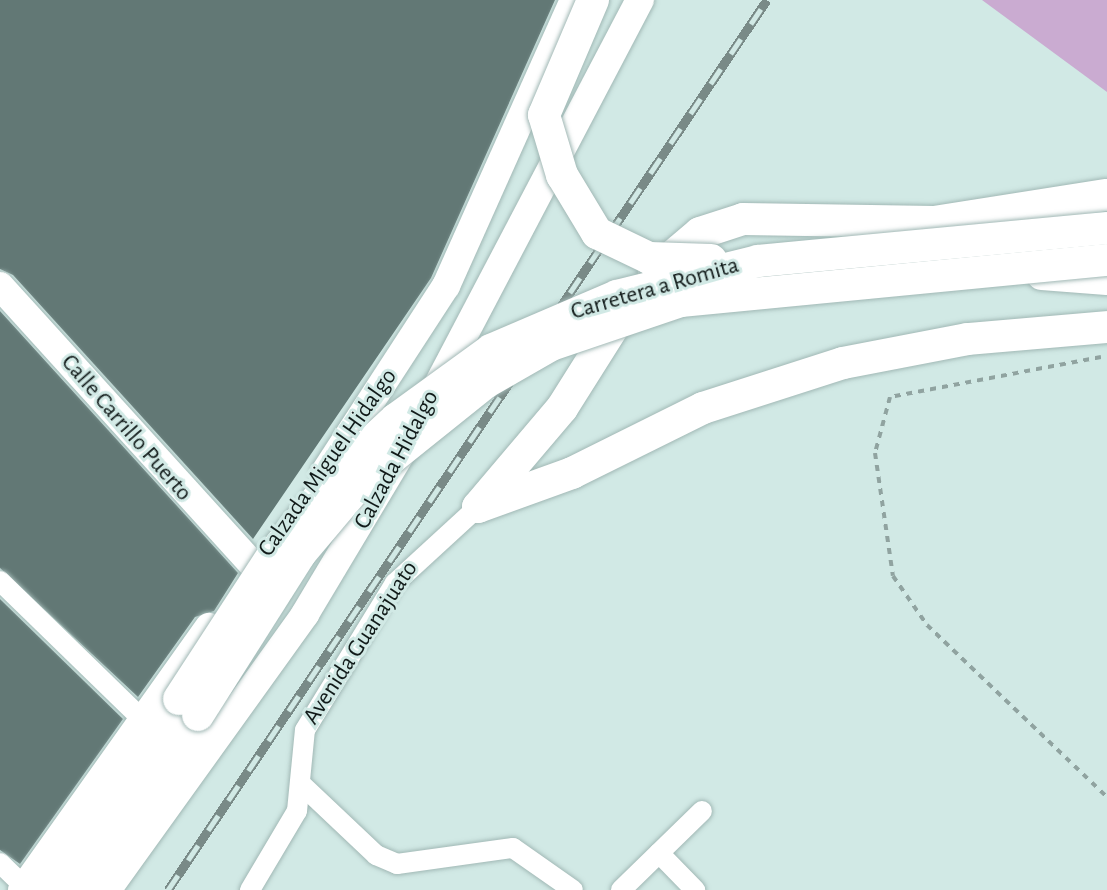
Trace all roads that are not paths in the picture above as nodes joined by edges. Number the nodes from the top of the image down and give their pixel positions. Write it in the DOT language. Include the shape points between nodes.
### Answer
graph roads {
  1 [pos="574,0"];
  2 [pos="592,0"];
  3 [pos="637,6"];
  4 [pos="1107,195"];
  5 [pos="1107,208"];
  6 [pos="1107,228"];
  7 [pos="917,243"];
  8 [pos="1107,260"];
  9 [pos="758,261"];
  10 [pos="1015,269"];
  11 [pos="1107,279"];
  12 [pos="0,286"];
  13 [pos="446,286"];
  14 [pos="481,303"];
  15 [pos="1107,327"];
  16 [pos="324,473"];
  17 [pos="478,507"];
  18 [pos="368,517"];
  19 [pos="251,570"];
  20 [pos="0,581"];
  21 [pos="305,614"];
  22 [pos="189,707"];
  23 [pos="142,719"];
  24 [pos="301,784"];
  25 [pos="702,811"];
  26 [pos="659,853"];
  27 [pos="0,863"];
  28 [pos="258,887"];
  29 [pos="31,889"];
  30 [pos="82,890"];
  31 [pos="107,890"];
  32 [pos="573,890"];
  33 [pos="621,890"];
  34 [pos="695,890"];
  1 -- 13 [label="street, Calzada Miguel Hidalgo"];
  2 -- 3 [label="street" via="606,10"];
  2 -- 9 [label="main road, bridge" via="544,115 576,205 597,233 649,258"];
  3 -- 14 [label="street, Calzada Hidalgo"];
  4 -- 17 [label="main road" via="934,222 795,215 700,233 637,289 562,408"];
  5 -- 7 [label="main road, bridge"];
  6 -- 7 [label="main road, Carretera a Romita, bridge"];
  7 -- 9 [label="main road, Carretera a Romita, bridge"];
  8 -- 10 [label="main road, Carretera a Romita, bridge"];
  9 -- 22 [label="main road, Carretera a Romita, bridge" via="551,319 444,381 351,460 305,511"];
  10 -- 11 [label="main road, bridge"];
  10 -- 22 [label="main road, Carretera a Romita, bridge" via="681,301 551,345 485,383 359,484 300,554"];
  12 -- 19 [label="street, Calle Carrillo Puerto"];
  13 -- 14 [label="street"];
  13 -- 16 [label="street, Calzada Miguel Hidalgo"];
  14 -- 18 [label="street, Calzada Hidalgo"];
  15 -- 17 [label="main road" via="968,339 843,363 703,408 572,473"];
  16 -- 18 [label="street"];
  16 -- 19 [label="street, Calzada Miguel Hidalgo"];
  17 -- 24 [label="street, Avenida Guanajuato" via="395,583 300,740"];
  18 -- 21 [label="street, Calzada Hidalgo"];
  19 -- 21 [label="street, Calle Carrillo Puerto"];
  19 -- 23 [label="street, Calzada Miguel Hidalgo"];
  20 -- 23 [label="street"];
  21 -- 31 [label="street, Calzada Hidalgo"];
  22 -- 29 [label="main road"];
  22 -- 30 [label="main road"];
  23 -- 29 [label="street, Calzada Miguel Hidalgo"];
  24 -- 28 [label="street, Avenida Guanajuato" via="291,824"];
  24 -- 32 [label="street" via="376,855 397,864 513,848"];
  25 -- 26 [label="street"];
  26 -- 33 [label="street"];
  26 -- 34 [label="street"];
  27 -- 29 [label="street"];
}
